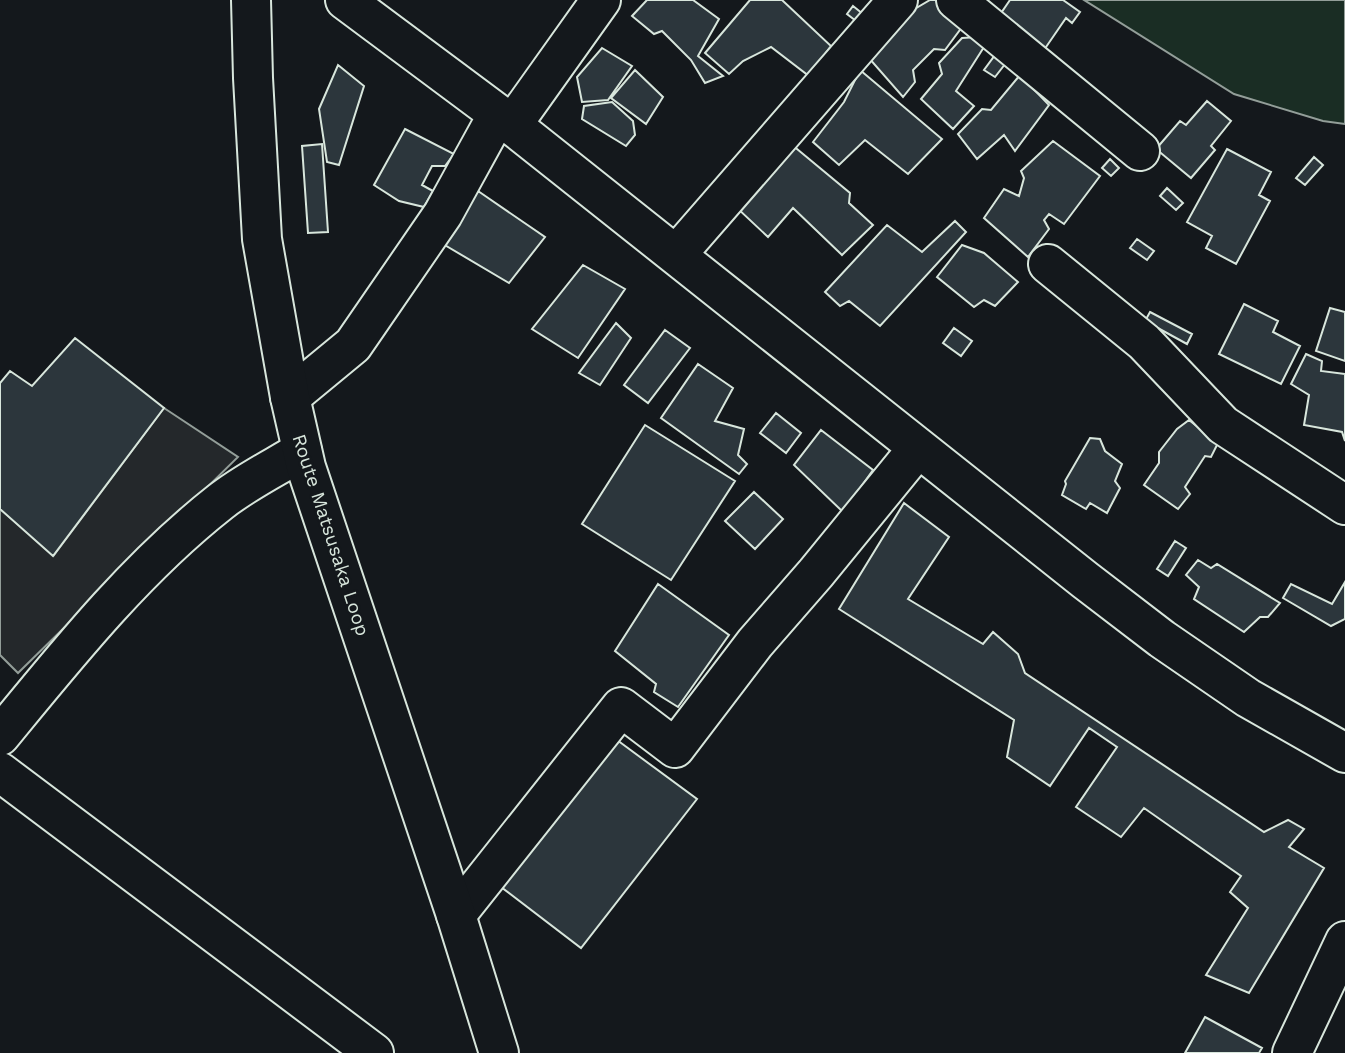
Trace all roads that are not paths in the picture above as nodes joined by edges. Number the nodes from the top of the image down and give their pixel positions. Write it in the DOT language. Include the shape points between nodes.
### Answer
graph roads {
  1 [pos="251,0"];
  2 [pos="345,0"];
  3 [pos="601,0"];
  4 [pos="898,0"];
  5 [pos="956,0"];
  6 [pos="505,120"];
  7 [pos="1140,151"];
  8 [pos="676,255"];
  9 [pos="1048,264"];
  10 [pos="290,397"];
  11 [pos="918,448"];
  12 [pos="302,451"];
  13 [pos="1345,505"];
  14 [pos="0,736"];
  15 [pos="1345,753"];
  16 [pos="0,772"];
  17 [pos="457,915"];
  18 [pos="1345,941"];
  19 [pos="374,1053"];
  20 [pos="499,1053"];
  21 [pos="1292,1053"];
  1 -- 10 [label="street, Route Matsusaka Loop" via="262,239"];
  2 -- 6 [label="street"];
  3 -- 6 [label="street"];
  4 -- 8 [label="street"];
  5 -- 7 [label="street"];
  6 -- 8 [label="street"];
  6 -- 10 [label="street" via="352,345"];
  8 -- 11 [label="street"];
  9 -- 13 [label="street" via="1144,342 1223,425"];
  10 -- 12 [label="street, Route Matsusaka Loop"];
  11 -- 15 [label="street" via="1162,639 1248,698"];
  11 -- 17 [label="street" via="755,643 675,748 621,707"];
  12 -- 14 [label="street" via="222,500 163,552 94,622"];
  12 -- 17 [label="street, Route Matsusaka Loop"];
  16 -- 19 [label="street"];
  17 -- 20 [label="street, Route Matsusaka Loop"];
  18 -- 21 [label="street"];
}
